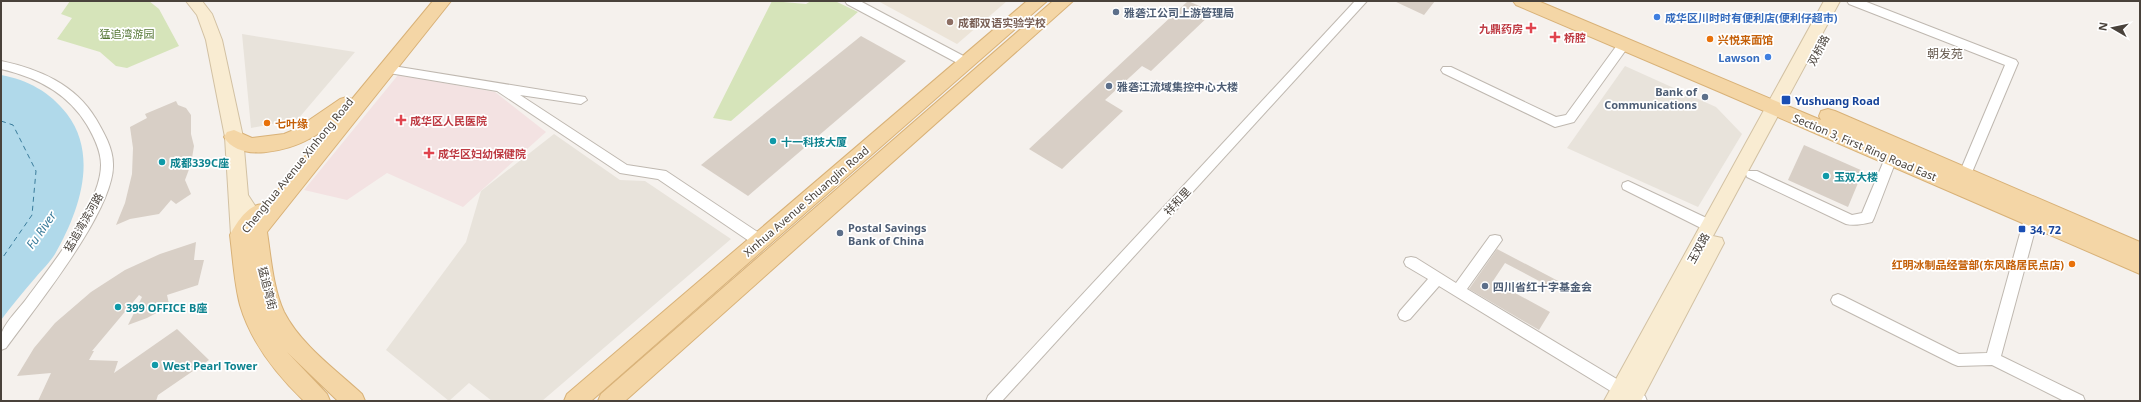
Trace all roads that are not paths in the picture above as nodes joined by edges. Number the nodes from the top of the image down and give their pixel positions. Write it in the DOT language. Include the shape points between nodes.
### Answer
graph roads {
  1 [pos="194,1"];
  2 [pos="430,1"];
  3 [pos="442,1"];
  4 [pos="851,1"];
  5 [pos="1038,1"];
  6 [pos="1064,1"];
  7 [pos="1361,1"];
  8 [pos="1522,1"];
  9 [pos="1552,1"];
  10 [pos="1832,1"];
  11 [pos="1844,1"];
  12 [pos="1853,1"];
  13 [pos="1624,44"];
  14 [pos="967,63"];
  15 [pos="1,65"];
  16 [pos="387,69"];
  17 [pos="1447,70"];
  18 [pos="501,88"];
  19 [pos="581,100"];
  20 [pos="347,104"];
  21 [pos="1783,104"];
  22 [pos="234,137"];
  23 [pos="1891,158"];
  24 [pos="1752,174"];
  25 [pos="1964,174"];
  26 [pos="1628,186"];
  27 [pos="2031,219"];
  28 [pos="1710,226"];
  29 [pos="250,228"];
  30 [pos="1495,240"];
  31 [pos="760,241"];
  32 [pos="2140,251"];
  33 [pos="1411,262"];
  34 [pos="2140,266"];
  35 [pos="1437,278"];
  36 [pos="1458,292"];
  37 [pos="1838,300"];
  38 [pos="1405,315"];
  39 [pos="1,344"];
  40 [pos="1993,359"];
  41 [pos="1628,398"];
  42 [pos="319,401"];
  43 [pos="354,401"];
  44 [pos="574,401"];
  45 [pos="609,401"];
  46 [pos="993,401"];
  47 [pos="2078,401"];
  1 -- 22 [label="main road, 猛追湾街" via="204,14 214,40"];
  2 -- 20 [label="main road, Chenghua Avenue Xinhong Road"];
  3 -- 16 [label="main road, Chenghua Avenue Xinhong Road"];
  4 -- 14 [label="street"];
  5 -- 14 [label="main road, Xinhua Avenue Shuanglin Road"];
  6 -- 45 [label="main road, Xinhua Avenue Shuanglin Road"];
  7 -- 46 [label="street, 祥和里"];
  8 -- 13 [label="main road, Section 3, First Ring Road East"];
  9 -- 21 [label="main road, Section 3, First Ring Road East"];
  10 -- 21 [label="main road"];
  11 -- 21 [label="main road, 双桥路"];
  12 -- 25 [label="street" via="2012,63"];
  13 -- 17 [label="street" via="1570,119 1555,122"];
  13 -- 21 [label="main road, Section 3, First Ring Road East"];
  14 -- 31 [label="main road, Xinhua Avenue Shuanglin Road"];
  15 -- 39 [label="street, 猛追湾滨河路" via="18,68 68,93 82,107 94,125 107,167 102,192 83,227"];
  16 -- 18 [label="street"];
  16 -- 29 [label="main road, Chenghua Avenue Xinhong Road"];
  18 -- 19 [label="street"];
  18 -- 31 [label="street" via="624,170 661,174"];
  20 -- 22 [label="main road" via="303,134 287,141 249,146"];
  20 -- 29 [label="main road, Chenghua Avenue Xinhong Road"];
  21 -- 23 [label="main road, Section 3, First Ring Road East"];
  21 -- 24 [label="main road, 玉双路"];
  21 -- 25 [label="main road, Section 3, First Ring Road East"];
  21 -- 28 [label="main road, 玉双路"];
  22 -- 29 [label="main road, 猛追湾街" via="239,196"];
  23 -- 24 [label="street" via="1867,218 1851,220"];
  23 -- 27 [label="main road, Section 3, First Ring Road East"];
  24 -- 41 [label="main road, 玉双路"];
  25 -- 32 [label="main road, Section 3, First Ring Road East"];
  26 -- 28 [label="street"];
  27 -- 34 [label="main road, Section 3, First Ring Road East"];
  27 -- 40 [label="street"];
  28 -- 41 [label="main road, 玉双路"];
  29 -- 42 [label="main road, 猛追湾街" via="248,291 257,324 272,350"];
  29 -- 43 [label="main road, 猛追湾街" via="274,314 290,340"];
  30 -- 36 [label="street"];
  31 -- 44 [label="main road, Xinhua Avenue Shuanglin Road"];
  33 -- 35 [label="street"];
  35 -- 36 [label="street"];
  35 -- 38 [label="street"];
  36 -- 41 [label="street"];
  37 -- 40 [label="street" via="1958,360"];
  40 -- 47 [label="street"];
}
